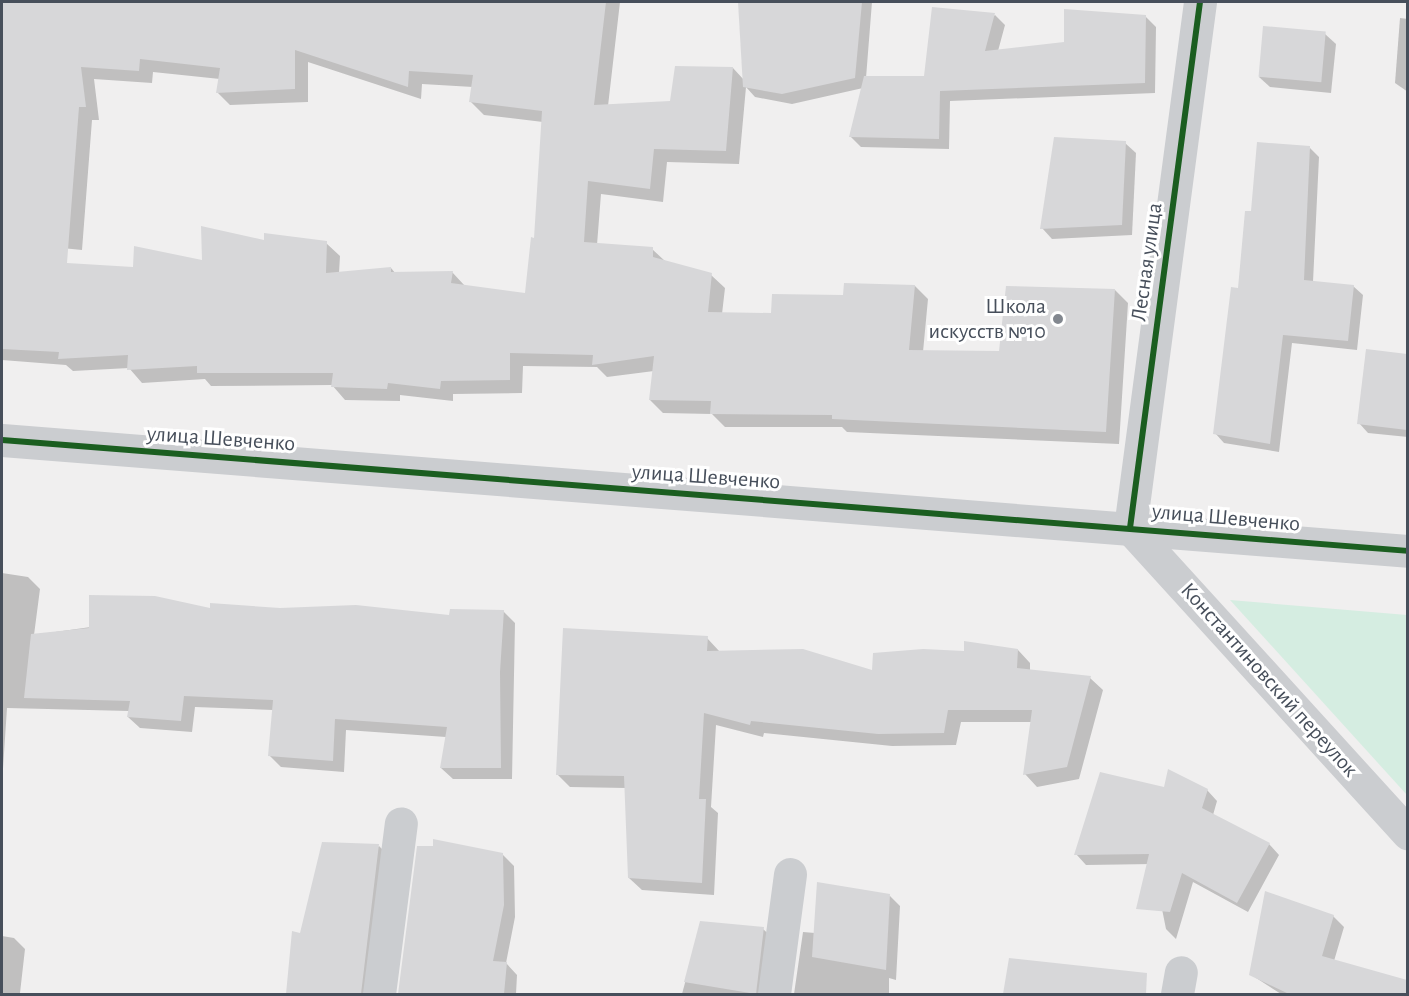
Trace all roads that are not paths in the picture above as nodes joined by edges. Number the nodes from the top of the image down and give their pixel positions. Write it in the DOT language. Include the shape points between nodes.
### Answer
graph roads {
  1 [pos="1200,2"];
  2 [pos="2,440"];
  3 [pos="1130,528"];
  4 [pos="1407,551"];
  5 [pos="401,823"];
  6 [pos="1407,833"];
  7 [pos="790,874"];
  8 [pos="379,994"];
  9 [pos="774,994"];
  1 -- 3 [label="street, Лесная улица"];
  2 -- 3 [label="street, улица Шевченко"];
  3 -- 4 [label="street, улица Шевченко"];
  3 -- 6 [label="street, Константиновский переулок"];
  5 -- 8 [label="street"];
  7 -- 9 [label="street"];
}
